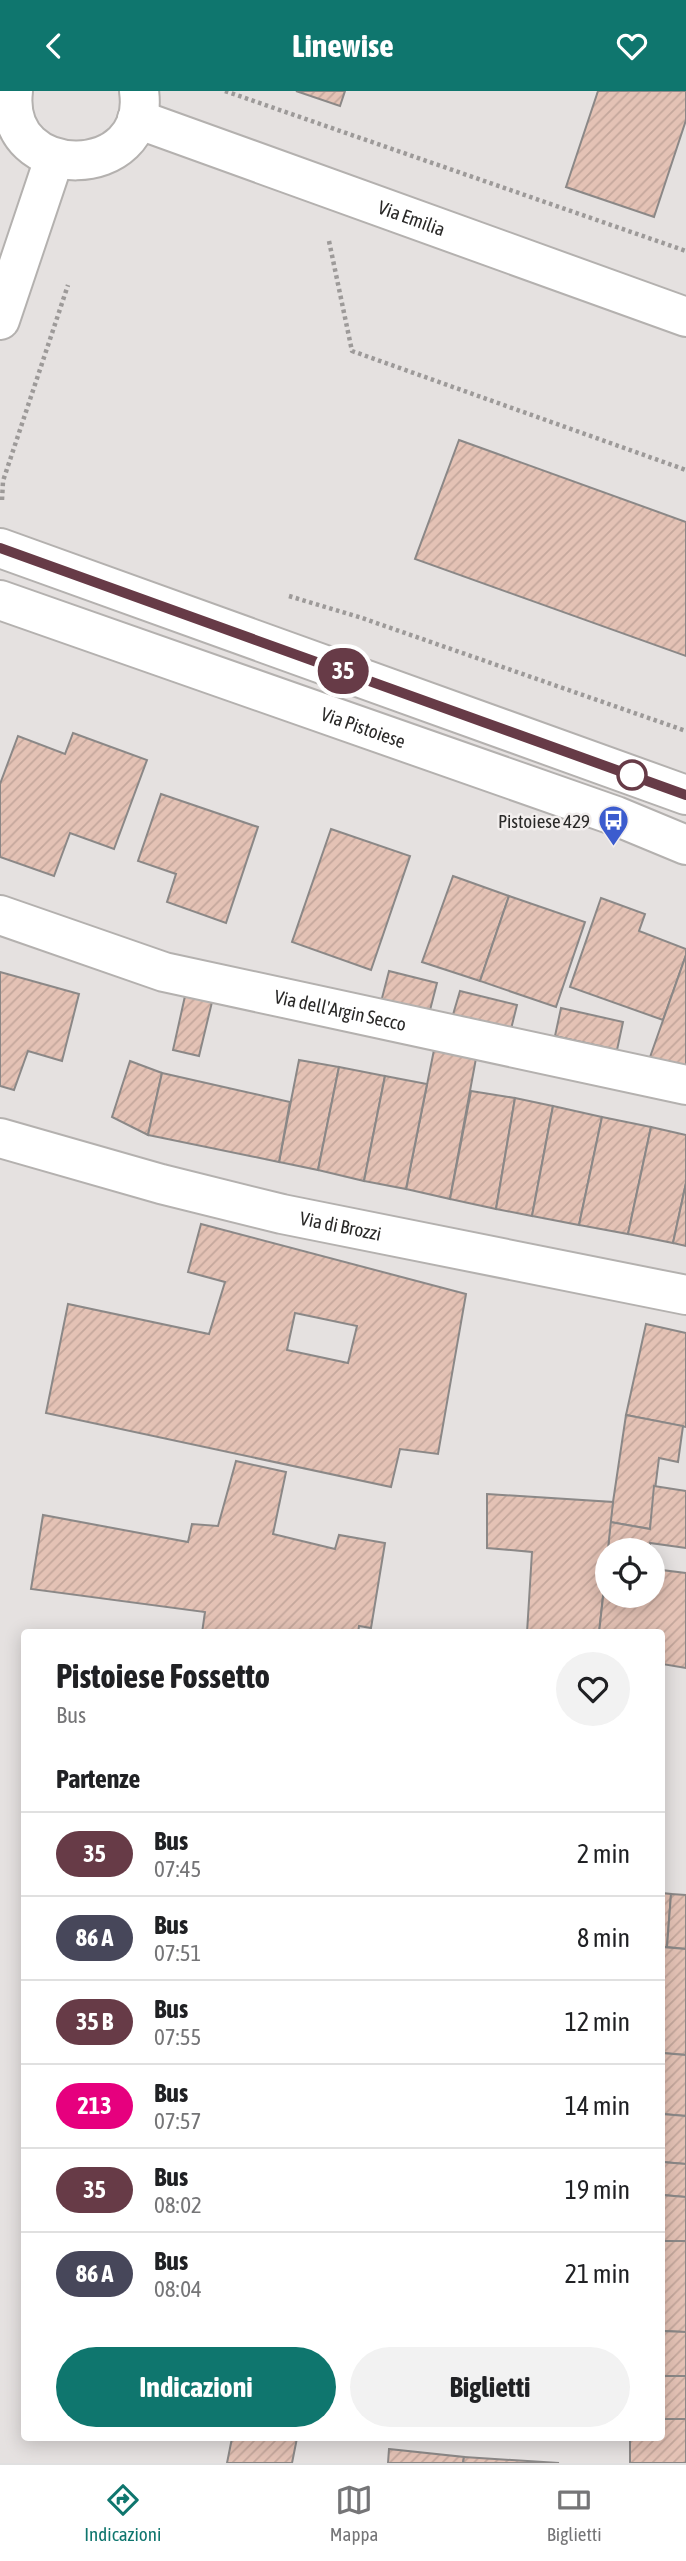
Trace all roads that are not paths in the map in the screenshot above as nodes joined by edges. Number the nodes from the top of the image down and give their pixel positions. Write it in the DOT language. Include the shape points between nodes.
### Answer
graph roads {
  1 [pos="13,91"];
  2 [pos="138,105"];
  3 [pos="54,159"];
  4 [pos="686,317"];
  5 [pos="0,320"];
  6 [pos="0,548"];
  7 [pos="0,600"];
  8 [pos="686,795"];
  9 [pos="686,845"];
  10 [pos="0,915"];
  11 [pos="686,1085"];
  12 [pos="0,1138"];
  13 [pos="686,1295"];
  1 -- 3 [label="street" via="14,115 22,133"];
  2 -- 3 [label="street" via="127,137 113,151 94,160"];
  2 -- 4 [label="street, Via Emilia"];
  3 -- 5 [label="street"];
  6 -- 8 [label="street"];
  7 -- 9 [label="street, Via Pistoiese"];
  10 -- 11 [label="street, Via dell'Argin Secco" via="164,972"];
  12 -- 13 [label="street, Via di Brozzi" via="282,1214"];
}
